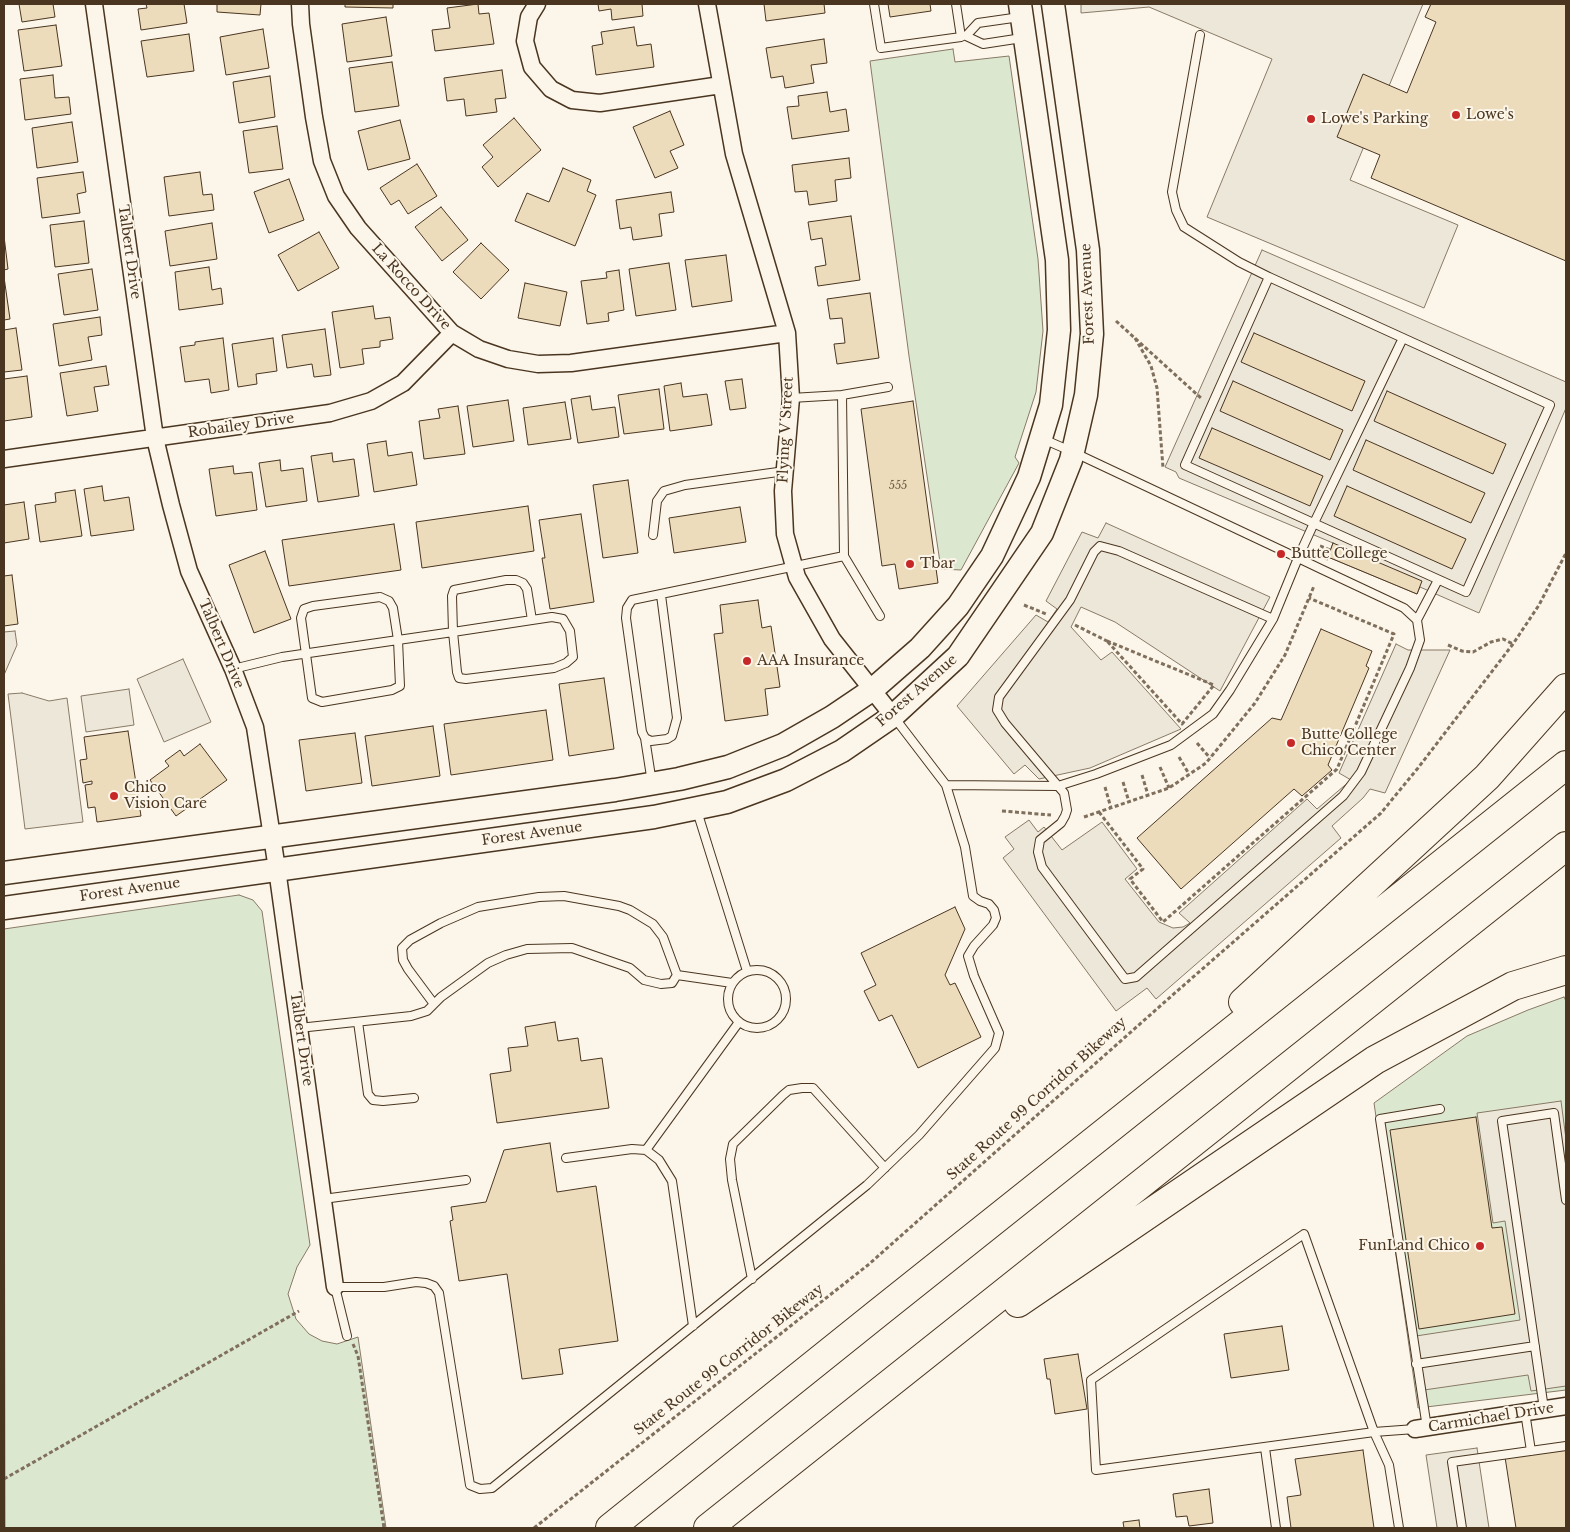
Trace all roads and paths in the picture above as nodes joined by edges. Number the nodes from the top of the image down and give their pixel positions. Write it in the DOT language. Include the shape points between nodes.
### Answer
graph roads {
  1 [pos="94,4"];
  2 [pos="300,4"];
  3 [pos="537,4"];
  4 [pos="707,4"];
  5 [pos="874,4"];
  6 [pos="956,4"];
  7 [pos="1053,4"];
  8 [pos="1022,19"];
  9 [pos="1200,35"];
  10 [pos="963,36"];
  11 [pos="721,85"];
  12 [pos="1269,277"];
  13 [pos="1116,321"];
  14 [pos="452,333"];
  15 [pos="787,333"];
  16 [pos="1135,338"];
  17 [pos="1403,338"];
  18 [pos="888,387"];
  19 [pos="1195,393"];
  20 [pos="842,395"];
  21 [pos="791,398"];
  22 [pos="155,438"];
  23 [pos="1041,438"];
  24 [pos="1073,452"];
  25 [pos="4,459"];
  26 [pos="1162,468"];
  27 [pos="785,471"];
  28 [pos="1314,523"];
  29 [pos="653,534"];
  30 [pos="1320,546"];
  31 [pos="1566,553"];
  32 [pos="844,556"];
  33 [pos="1298,558"];
  34 [pos="1324,562"];
  35 [pos="795,567"];
  36 [pos="1438,580"];
  37 [pos="1314,586"];
  38 [pos="660,595"];
  39 [pos="1309,598"];
  40 [pos="1024,605"];
  41 [pos="1049,615"];
  42 [pos="880,616"];
  43 [pos="1273,618"];
  44 [pos="532,620"];
  45 [pos="1417,620"];
  46 [pos="1074,625"];
  47 [pos="453,632"];
  48 [pos="398,640"];
  49 [pos="1107,641"];
  50 [pos="1513,644"];
  51 [pos="1448,645"];
  52 [pos="305,654"];
  53 [pos="233,669"];
  54 [pos="1566,688"];
  55 [pos="872,690"];
  56 [pos="892,716"];
  57 [pos="645,738"];
  58 [pos="1197,743"];
  59 [pos="1179,757"];
  60 [pos="1210,758"];
  61 [pos="1566,766"];
  62 [pos="1160,767"];
  63 [pos="1189,774"];
  64 [pos="1142,775"];
  65 [pos="1123,782"];
  66 [pos="653,784"];
  67 [pos="946,785"];
  68 [pos="1058,786"];
  69 [pos="1106,787"];
  70 [pos="1169,788"];
  71 [pos="1148,795"];
  72 [pos="1129,802"];
  73 [pos="696,808"];
  74 [pos="1112,808"];
  75 [pos="1002,811"];
  76 [pos="1099,812"];
  77 [pos="1052,815"];
  78 [pos="1084,817"];
  79 [pos="272,835"];
  80 [pos="1566,846"];
  81 [pos="277,869"];
  82 [pos="4,873"];
  83 [pos="4,908"];
  84 [pos="1566,970"];
  85 [pos="747,972"];
  86 [pos="677,975"];
  87 [pos="732,983"];
  88 [pos="434,1004"];
  89 [pos="358,1022"];
  90 [pos="739,1022"];
  91 [pos="299,1028"];
  92 [pos="414,1098"];
  93 [pos="1440,1109"];
  94 [pos="1129,1113"];
  95 [pos="646,1150"];
  96 [pos="566,1158"];
  97 [pos="884,1168"];
  98 [pos="466,1180"];
  99 [pos="323,1199"];
  100 [pos="1566,1200"];
  101 [pos="752,1279"];
  102 [pos="335,1287"];
  103 [pos="299,1311"];
  104 [pos="693,1326"];
  105 [pos="347,1336"];
  106 [pos="950,1337"];
  107 [pos="1535,1346"];
  108 [pos="1416,1364"];
  109 [pos="1566,1406"];
  110 [pos="1544,1409"];
  111 [pos="1525,1412"];
  112 [pos="1421,1428"];
  113 [pos="1374,1432"];
  114 [pos="1566,1446"];
  115 [pos="1265,1448"];
  116 [pos="1531,1451"];
  117 [pos="4,1479"];
  118 [pos="384,1528"];
  119 [pos="534,1528"];
  120 [pos="610,1528"];
  121 [pos="708,1528"];
  122 [pos="1276,1528"];
  123 [pos="1399,1528"];
  124 [pos="1462,1528"];
  1 -- 22 [label="street, Talbert Drive"];
  2 -- 14 [label="street, La Rocco Drive" via="322,161 336,196 358,228"];
  3 -- 11 [label="street" via="529,18 525,41 532,67 551,89 572,100 600,103"];
  4 -- 11 [label="street, Flying V Street"];
  5 -- 10 [label="lane" via="881,48"];
  6 -- 10 [label="lane"];
  7 -- 24 [label="street, Forest Avenue" via="1088,250 1092,325 1086,395"];
  8 -- 10 [label="lane" via="978,23"];
  8 -- 10 [label="lane" via="983,44"];
  8 -- 23 [label="street" via="1057,268 1059,330 1051,405"];
  9 -- 12 [label="lane" via="1172,192 1176,210 1184,226 1239,262"];
  11 -- 15 [label="street, Flying V Street" via="734,154"];
  12 -- 17 [label="lane"];
  12 -- 28 [label="lane" via="1185,465"];
  13 -- 16 [label="path"];
  14 -- 15 [label="street, La Rocco Drive" via="479,349 508,359 538,364 571,363"];
  14 -- 22 [label="street, Robailey Drive" via="403,383 370,401 330,413"];
  15 -- 21 [label="street, Flying V Street"];
  16 -- 19 [label="path"];
  16 -- 26 [label="path" via="1151,366 1157,388"];
  17 -- 28 [label="lane"];
  17 -- 36 [label="lane" via="1550,405 1466,592"];
  18 -- 20 [label="lane"];
  20 -- 21 [label="lane"];
  20 -- 32 [label="lane"];
  21 -- 27 [label="street, Flying V Street"];
  22 -- 25 [label="street, Robailey Drive"];
  22 -- 53 [label="street, Talbert Drive" via="189,570"];
  23 -- 24 [label="lane"];
  23 -- 55 [label="street" via="1029,477 987,564 958,606 920,648"];
  24 -- 33 [label="lane"];
  24 -- 56 [label="street, Forest Avenue" via="1037,542 958,656"];
  27 -- 29 [label="lane" via="664,491 657,501"];
  27 -- 35 [label="street, Flying V Street" via="785,534"];
  28 -- 33 [label="lane"];
  28 -- 36 [label="lane"];
  30 -- 34 [label="path" via="1330,550"];
  31 -- 50 [label="path, State Route 99 Corridor Bikeway" via="1540,605"];
  32 -- 35 [label="lane"];
  32 -- 42 [label="lane"];
  33 -- 43 [label="lane"];
  33 -- 45 [label="lane" via="1404,608"];
  35 -- 38 [label="lane"];
  35 -- 55 [label="street, Flying V Street" via="832,638"];
  36 -- 45 [label="lane"];
  37 -- 39 [label="path"];
  38 -- 57 [label="lane" via="632,600 627,608"];
  38 -- 57 [label="lane" via="677,718 672,736 651,741"];
  39 -- 60 [label="path" via="1285,655 1254,703"];
  39 -- 76 [label="path" via="1394,634 1337,769 1163,922 1130,879 1143,869"];
  40 -- 41 [label="path"];
  43 -- 68 [label="lane" via="1213,714 1172,745"];
  43 -- 68 [label="lane" via="1119,551 1100,546 1070,600 999,697 997,710"];
  44 -- 47 [label="lane"];
  44 -- 47 [label="lane" via="524,583 506,580 454,590"];
  44 -- 47 [label="lane" via="563,619 570,631 572,649 572,657 566,663 554,668 459,678"];
  45 -- 68 [label="lane" via="1420,640 1410,668 1361,772 1343,796 1136,977 1125,979 1042,868 1038,852 1040,840 1061,823 1067,810 1064,793"];
  46 -- 49 [label="path"];
  47 -- 48 [label="lane"];
  48 -- 52 [label="lane"];
  48 -- 52 [label="lane" via="393,608 380,597 313,606 304,609 301,618"];
  48 -- 52 [label="lane" via="400,686 322,702 312,698"];
  49 -- 49 [label="path" via="1187,674 1214,686 1182,724"];
  50 -- 51 [label="path" via="1502,639 1473,652"];
  50 -- 119 [label="path, State Route 99 Corridor Bikeway" via="1381,813 868,1265"];
  52 -- 53 [label="lane"];
  53 -- 79 [label="street, Talbert Drive" via="254,727"];
  54 -- 94 [label="highway" via="1488,777 1255,990"];
  55 -- 56 [label="street, Flying V Street"];
  55 -- 66 [label="street" via="783,745 728,767"];
  56 -- 67 [label="lane"];
  56 -- 73 [label="street, Forest Avenue" via="842,751 786,780 727,802"];
  57 -- 66 [label="lane"];
  58 -- 60 [label="path"];
  59 -- 63 [label="path"];
  60 -- 63 [label="path"];
  61 -- 94 [label="highway"];
  62 -- 70 [label="path"];
  63 -- 70 [label="path"];
  64 -- 71 [label="path"];
  65 -- 72 [label="path"];
  66 -- 79 [label="street"];
  67 -- 68 [label="lane"];
  67 -- 97 [label="lane" via="965,847 973,896 989,904 996,918 968,956 999,1034 995,1048 919,1135"];
  69 -- 74 [label="path"];
  70 -- 71 [label="path"];
  71 -- 72 [label="path"];
  72 -- 74 [label="path"];
  73 -- 81 [label="street, Forest Avenue" via="654,817"];
  73 -- 85 [label="lane"];
  74 -- 76 [label="path"];
  75 -- 77 [label="path"];
  76 -- 78 [label="path"];
  79 -- 81 [label="street, Talbert Drive"];
  79 -- 82 [label="street"];
  80 -- 106 [label="highway"];
  81 -- 83 [label="street, Forest Avenue"];
  81 -- 91 [label="street, Talbert Drive"];
  84 -- 106 [label="highway" via="1513,986 1375,1060 1012,1308"];
  85 -- 87 [label="lane"];
  85 -- 90 [label="lane" via="757,970 775,976 785,992 786,1002 778,1019 770,1025 752,1028"];
  86 -- 87 [label="lane"];
  86 -- 88 [label="lane" via="672,983 661,984 644,980 630,968 572,948 527,949 488,963"];
  86 -- 88 [label="lane" via="663,937 653,924 630,910 564,896 539,897 478,907 441,922 402,948 408,969"];
  87 -- 90 [label="lane" via="728,1001 730,1011"];
  88 -- 89 [label="lane" via="427,1011 411,1016"];
  89 -- 91 [label="lane"];
  89 -- 92 [label="lane" via="368,1094 373,1100 383,1101"];
  90 -- 95 [label="lane"];
  91 -- 99 [label="street, Talbert Drive"];
  93 -- 108 [label="lane" via="1380,1119"];
  94 -- 120 [label="highway"];
  95 -- 96 [label="lane"];
  95 -- 104 [label="lane" via="660,1160 672,1181"];
  97 -- 101 [label="lane"];
  97 -- 101 [label="lane" via="813,1088 789,1090 783,1095 733,1144 730,1159"];
  98 -- 99 [label="lane"];
  99 -- 102 [label="street, Talbert Drive"];
  100 -- 107 [label="lane" via="1554,1113 1502,1121"];
  101 -- 104 [label="lane"];
  102 -- 104 [label="lane" via="384,1287 416,1282 434,1286 439,1293 470,1484 480,1489 492,1488"];
  102 -- 105 [label="lane"];
  103 -- 117 [label="path"];
  105 -- 118 [label="path" via="358,1356"];
  106 -- 121 [label="highway"];
  107 -- 108 [label="lane"];
  107 -- 110 [label="lane"];
  108 -- 112 [label="lane"];
  109 -- 110 [label="street, Carmichael Drive"];
  110 -- 111 [label="street, Carmichael Drive"];
  111 -- 112 [label="street, Carmichael Drive"];
  111 -- 116 [label="lane"];
  112 -- 113 [label="lane"];
  113 -- 115 [label="lane"];
  113 -- 115 [label="lane" via="1304,1234 1091,1380 1096,1470"];
  113 -- 123 [label="lane" via="1390,1465"];
  114 -- 116 [label="lane"];
  115 -- 122 [label="lane"];
  116 -- 124 [label="lane" via="1452,1462"];
}
